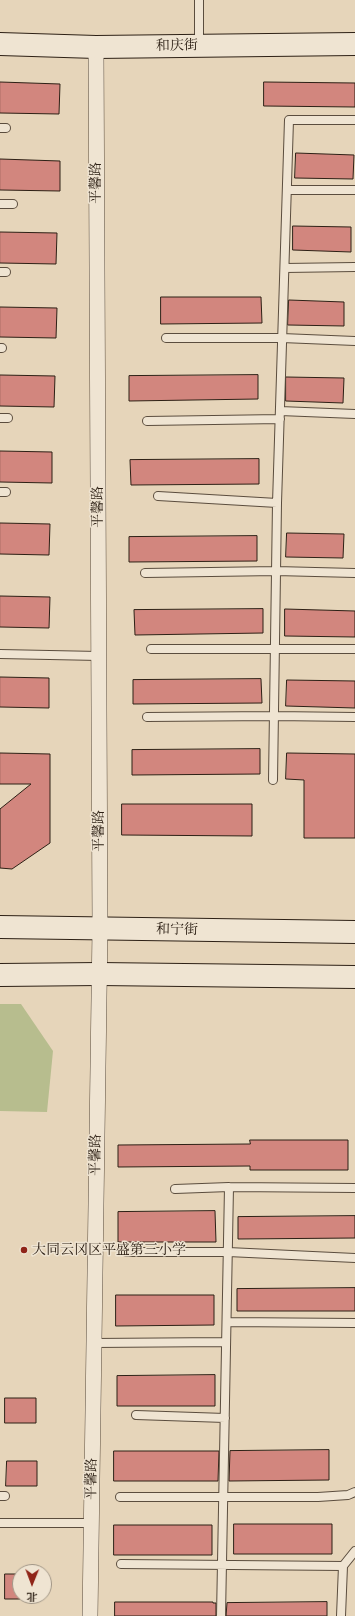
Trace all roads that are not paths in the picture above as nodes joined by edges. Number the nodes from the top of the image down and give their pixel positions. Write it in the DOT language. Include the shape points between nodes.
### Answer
graph roads {
  1 [pos="199,0"];
  2 [pos="0,44"];
  3 [pos="355,44"];
  4 [pos="199,46"];
  5 [pos="96,47"];
  6 [pos="355,120"];
  7 [pos="287,190"];
  8 [pos="355,190"];
  9 [pos="0,204"];
  10 [pos="13,204"];
  11 [pos="355,267"];
  12 [pos="284,268"];
  13 [pos="166,338"];
  14 [pos="282,338"];
  15 [pos="355,341"];
  16 [pos="355,414"];
  17 [pos="280,415"];
  18 [pos="148,420"];
  19 [pos="158,496"];
  20 [pos="277,503"];
  21 [pos="276,571"];
  22 [pos="145,573"];
  23 [pos="355,573"];
  24 [pos="275,648"];
  25 [pos="151,649"];
  26 [pos="355,649"];
  27 [pos="0,654"];
  28 [pos="98,656"];
  29 [pos="274,716"];
  30 [pos="147,717"];
  31 [pos="355,718"];
  32 [pos="273,780"];
  33 [pos="0,927"];
  34 [pos="100,929"];
  35 [pos="355,932"];
  36 [pos="99,974"];
  37 [pos="0,975"];
  38 [pos="355,977"];
  39 [pos="229,1187"];
  40 [pos="355,1188"];
  41 [pos="175,1189"];
  42 [pos="126,1252"];
  43 [pos="228,1252"];
  44 [pos="355,1258"];
  45 [pos="227,1322"];
  46 [pos="355,1323"];
  47 [pos="226,1342"];
  48 [pos="94,1343"];
  49 [pos="136,1415"];
  50 [pos="225,1418"];
  51 [pos="355,1492"];
  52 [pos="120,1497"];
  53 [pos="224,1497"];
  54 [pos="0,1523"];
  55 [pos="91,1523"];
  56 [pos="355,1552"];
  57 [pos="121,1564"];
  58 [pos="222,1565"];
  59 [pos="343,1566"];
  60 [pos="90,1616"];
  61 [pos="222,1616"];
  62 [pos="341,1616"];
  1 -- 4 [label="lane"];
  2 -- 5 [label="main road, 和庆街"];
  3 -- 4 [label="main road, 和庆街"];
  4 -- 5 [label="main road, 和庆街"];
  5 -- 28 [label="street, 平馨路"];
  6 -- 7 [label="lane" via="289,120"];
  7 -- 8 [label="lane"];
  7 -- 12 [label="lane"];
  9 -- 10 [label="lane"];
  11 -- 12 [label="lane"];
  12 -- 14 [label="lane"];
  13 -- 14 [label="lane"];
  14 -- 15 [label="lane"];
  14 -- 17 [label="lane"];
  16 -- 17 [label="lane"];
  17 -- 18 [label="lane"];
  17 -- 20 [label="lane"];
  19 -- 20 [label="lane"];
  20 -- 21 [label="lane"];
  21 -- 22 [label="lane"];
  21 -- 23 [label="lane"];
  21 -- 24 [label="lane"];
  24 -- 25 [label="lane"];
  24 -- 26 [label="lane"];
  24 -- 29 [label="lane"];
  27 -- 28 [label="lane"];
  28 -- 34 [label="street, 平馨路"];
  29 -- 30 [label="lane"];
  29 -- 31 [label="lane"];
  29 -- 32 [label="lane"];
  33 -- 34 [label="main road, 和宁街"];
  34 -- 35 [label="main road, 和宁街"];
  34 -- 36 [label="street, 平馨路"];
  36 -- 37 [label="main road"];
  36 -- 38 [label="main road"];
  36 -- 48 [label="street, 平馨路"];
  39 -- 40 [label="lane"];
  39 -- 41 [label="lane"];
  39 -- 43 [label="lane"];
  42 -- 43 [label="lane"];
  43 -- 44 [label="lane"];
  43 -- 45 [label="lane"];
  45 -- 46 [label="lane"];
  45 -- 47 [label="lane"];
  47 -- 48 [label="lane"];
  47 -- 50 [label="lane"];
  48 -- 55 [label="street, 平馨路"];
  49 -- 50 [label="lane"];
  50 -- 53 [label="lane"];
  51 -- 53 [label="lane" via="348,1495 318,1497"];
  52 -- 53 [label="lane"];
  53 -- 58 [label="lane"];
  54 -- 55 [label="lane"];
  55 -- 60 [label="street, 平馨路"];
  56 -- 59 [label="lane"];
  57 -- 58 [label="lane"];
  58 -- 59 [label="lane"];
  58 -- 61 [label="lane"];
  59 -- 62 [label="lane"];
}
